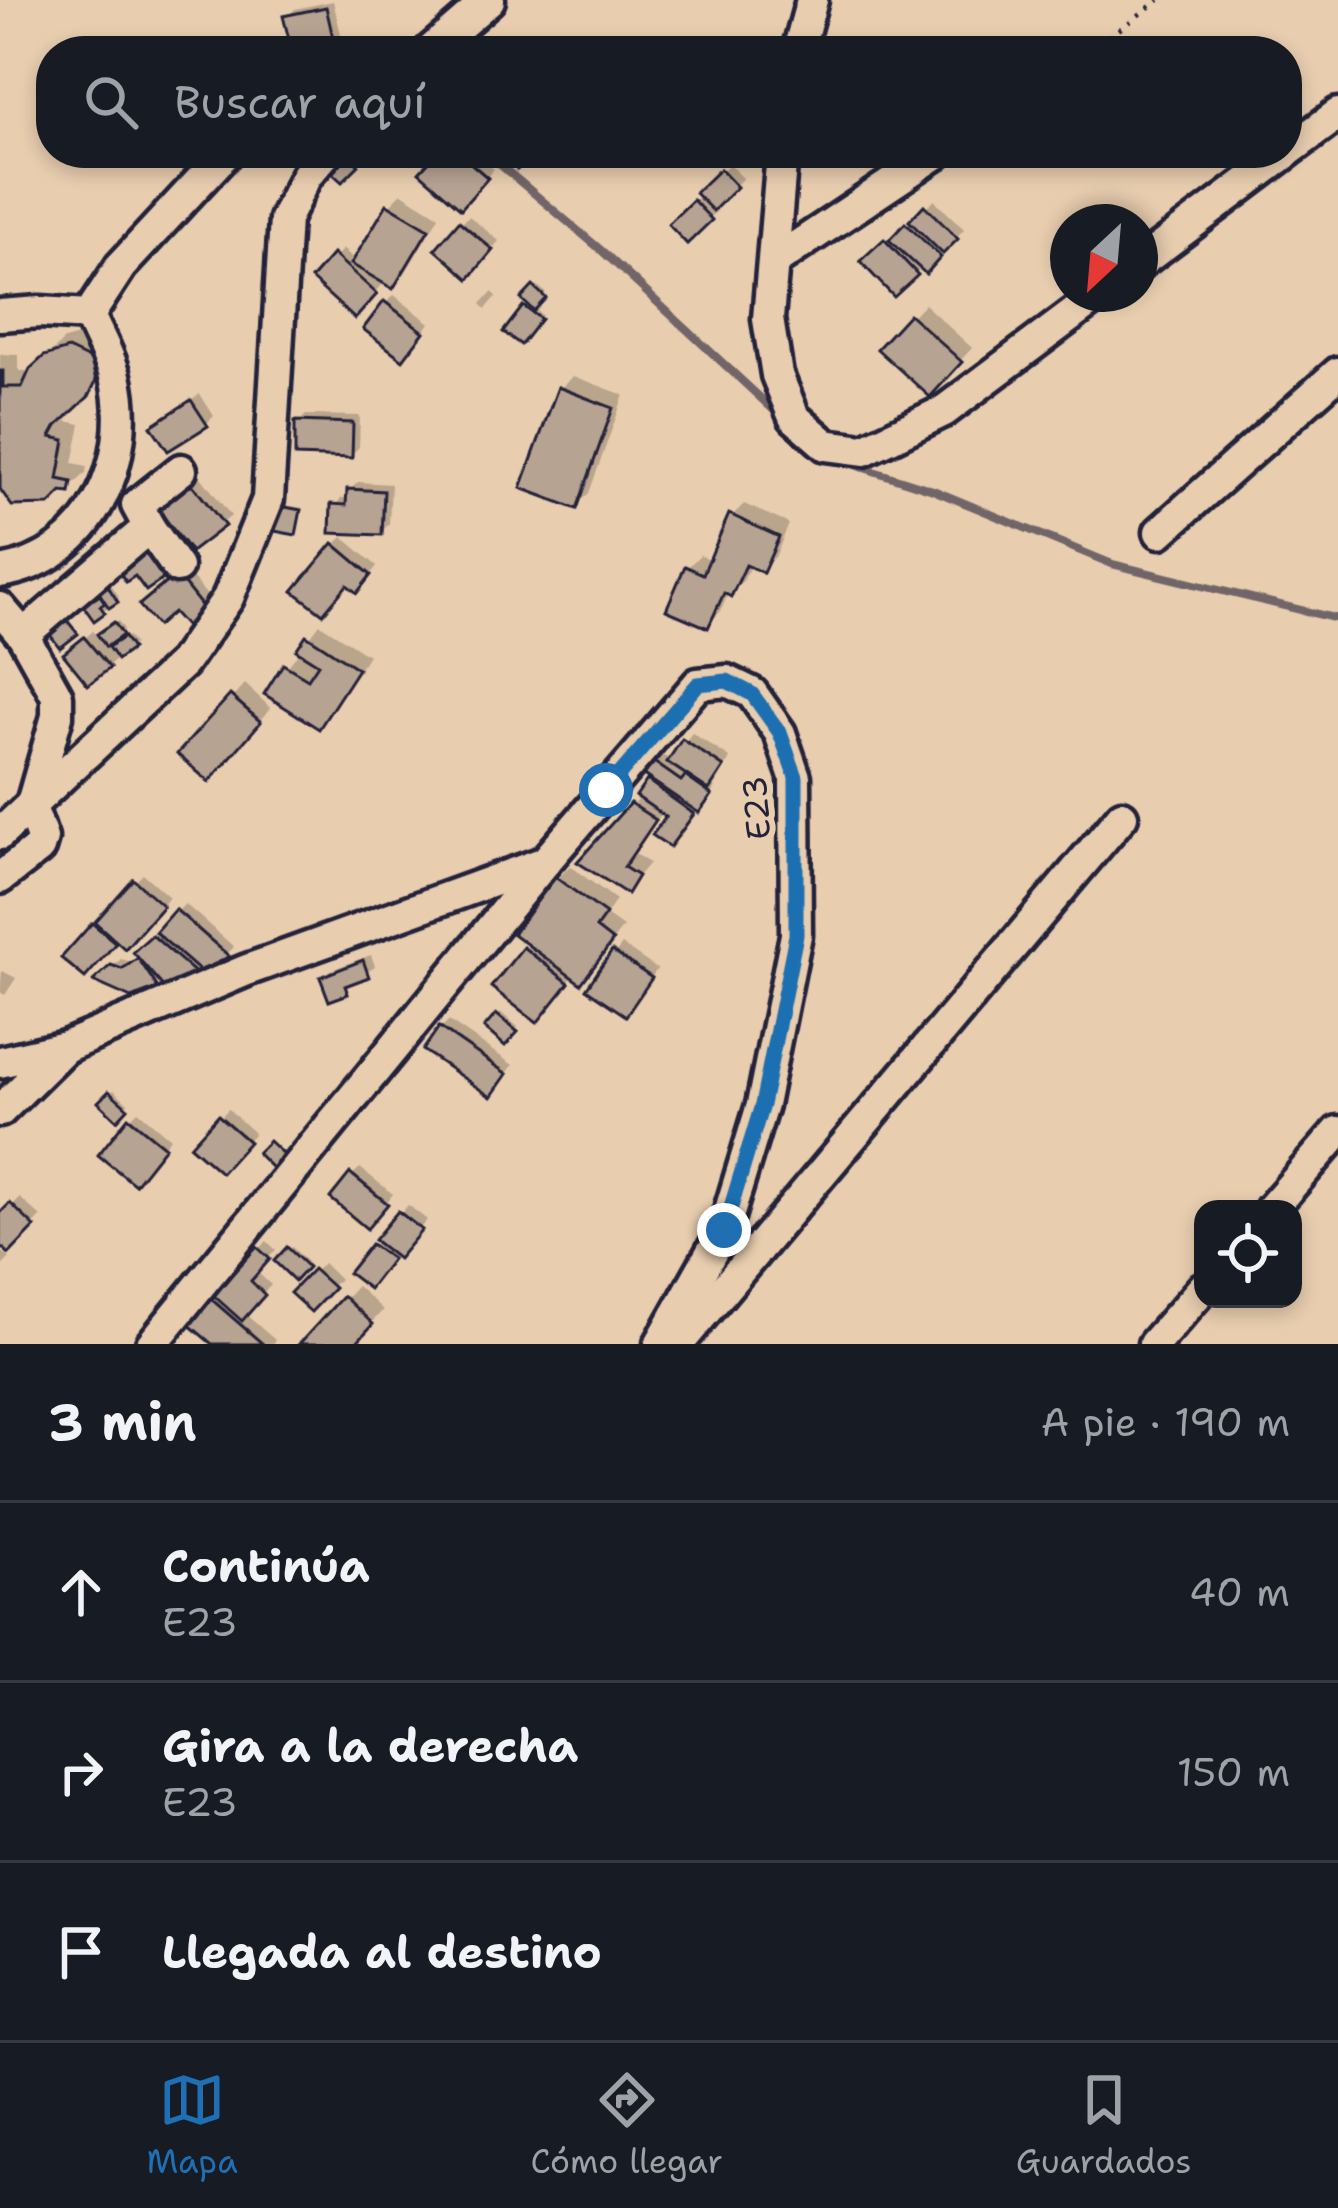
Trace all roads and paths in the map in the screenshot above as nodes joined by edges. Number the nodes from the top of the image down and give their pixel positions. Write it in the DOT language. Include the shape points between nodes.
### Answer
graph roads {
  1 [pos="489,0"];
  2 [pos="812,0"];
  3 [pos="1159,0"];
  4 [pos="447,36"];
  5 [pos="803,36"];
  6 [pos="1110,36"];
  7 [pos="1338,114"];
  8 [pos="1302,141"];
  9 [pos="212,168"];
  10 [pos="313,168"];
  11 [pos="781,168"];
  12 [pos="915,168"];
  13 [pos="1266,168"];
  14 [pos="1158,249"];
  15 [pos="775,261"];
  16 [pos="1076,312"];
  17 [pos="0,315"];
  18 [pos="88,315"];
  19 [pos="1338,373"];
  20 [pos="181,470"];
  21 [pos="149,527"];
  22 [pos="1160,532"];
  23 [pos="177,566"];
  24 [pos="0,572"];
  25 [pos="0,608"];
  26 [pos="23,635"];
  27 [pos="31,807"];
  28 [pos="1122,815"];
  29 [pos="0,834"];
  30 [pos="545,862"];
  31 [pos="0,878"];
  32 [pos="65,1047"];
  33 [pos="0,1062"];
  34 [pos="0,1111"];
  35 [pos="1338,1132"];
  36 [pos="1279,1200"];
  37 [pos="1194,1298"];
  38 [pos="152,1344"];
  39 [pos="660,1344"];
  40 [pos="678,1344"];
  41 [pos="1154,1344"];
  1 -- 4 [label="street"];
  2 -- 5 [label="street"];
  3 -- 6 [label="path"];
  7 -- 8 [label="street"];
  9 -- 18 [label="street" via="121,266"];
  10 -- 27 [label="street" via="285,219 268,499 228,598 183,663"];
  11 -- 15 [label="street"];
  12 -- 15 [label="street"];
  13 -- 14 [label="street"];
  15 -- 16 [label="street" via="769,319 776,375 794,417 826,446 864,449 944,411"];
  17 -- 18 [label="street"];
  18 -- 24 [label="street" via="115,375 116,469 70,539"];
  19 -- 22 [label="street"];
  20 -- 21 [label="street" via="137,505"];
  21 -- 23 [label="street"];
  21 -- 26 [label="street"];
  25 -- 26 [label="street"];
  26 -- 27 [label="street" via="57,696"];
  27 -- 29 [label="street"];
  27 -- 31 [label="street" via="39,848"];
  28 -- 40 [label="street"];
  30 -- 32 [label="street, E23" via="247,970"];
  30 -- 38 [label="street"];
  30 -- 39 [label="street, E23" via="698,684 727,681 752,694 780,733 796,777 796,935 762,1105 724,1230"];
  32 -- 33 [label="street, E23"];
  32 -- 34 [label="street"];
  35 -- 36 [label="street"];
  37 -- 41 [label="street"];
}
